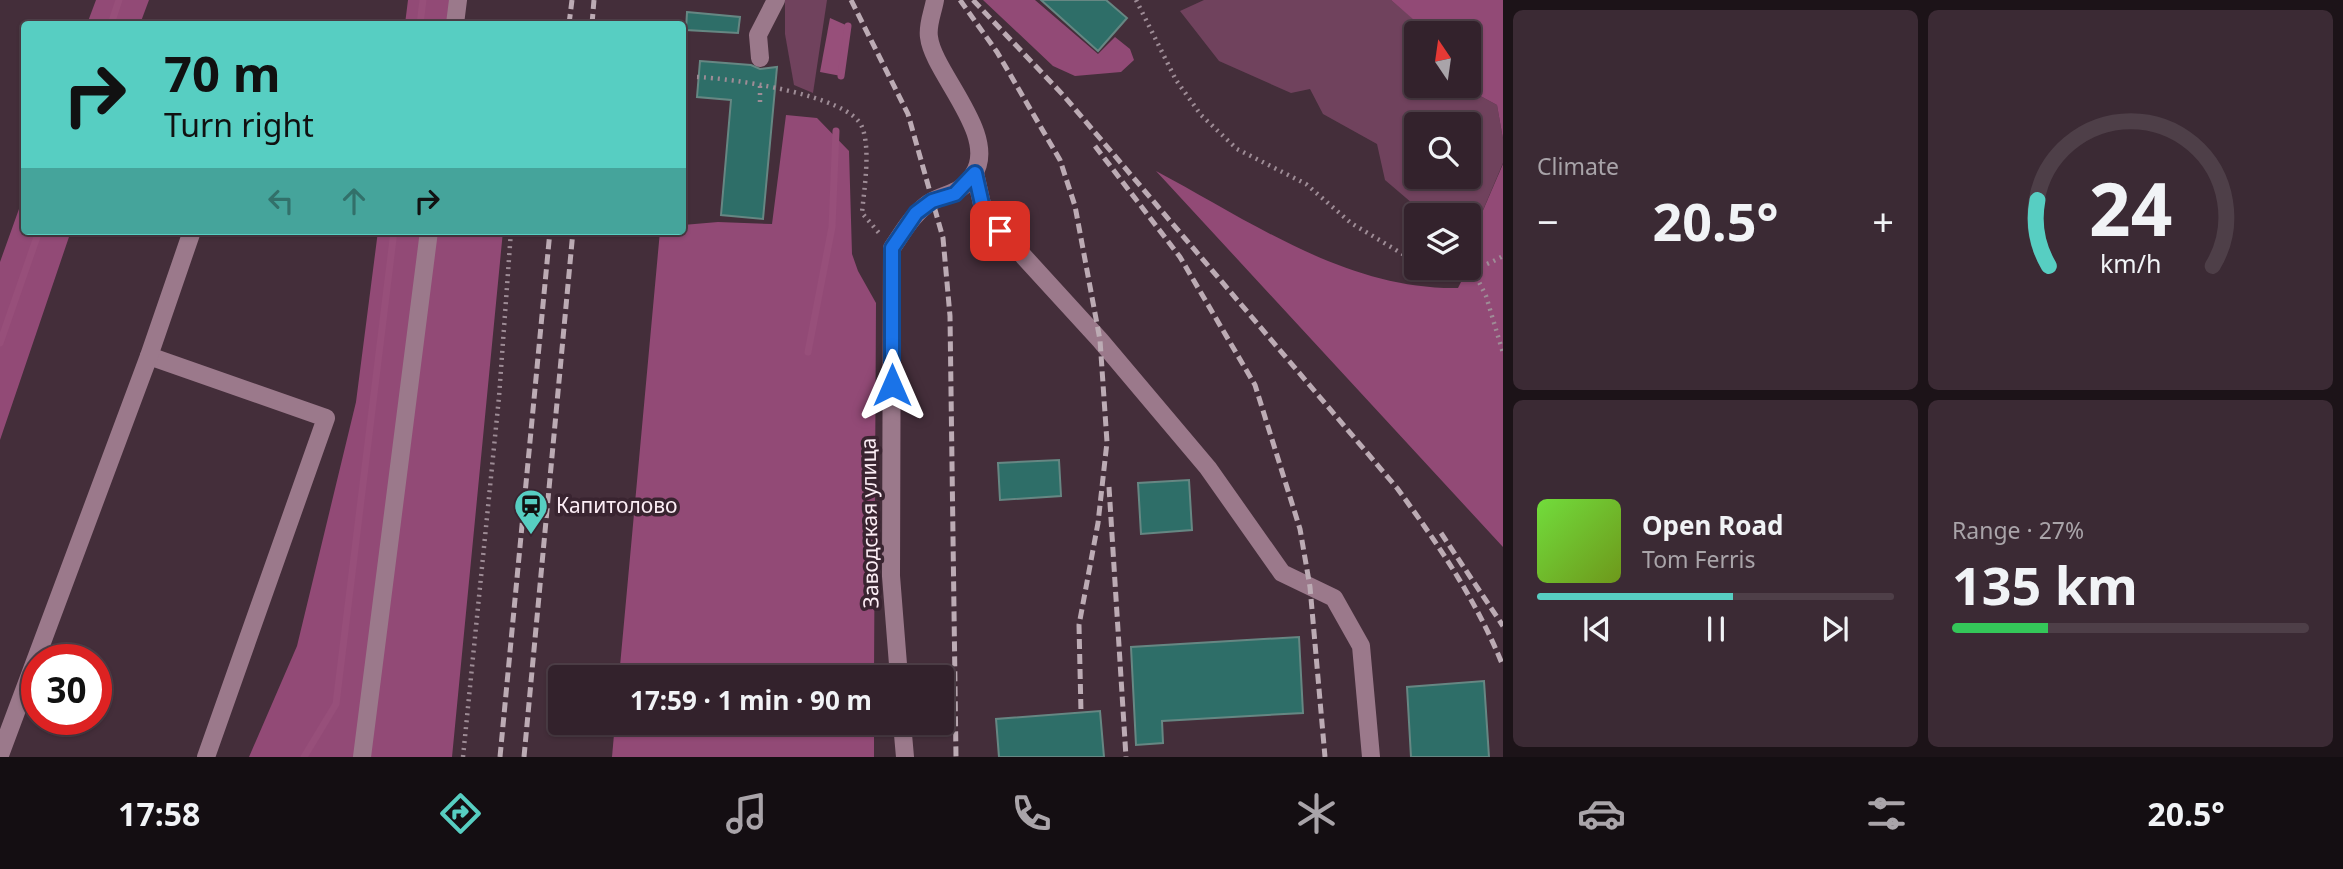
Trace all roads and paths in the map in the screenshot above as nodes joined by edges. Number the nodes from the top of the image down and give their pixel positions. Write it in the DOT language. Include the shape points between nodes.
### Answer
graph roads {
  1 [pos="458,0"];
  2 [pos="776,0"];
  3 [pos="935,0"];
  4 [pos="1136,0"];
  5 [pos="455,21"];
  6 [pos="760,58"];
  7 [pos="697,77"];
  8 [pos="760,84"];
  9 [pos="760,102"];
  10 [pos="975,173"];
  11 [pos="191,235"];
  12 [pos="428,235"];
  13 [pos="511,235"];
  14 [pos="892,248"];
  15 [pos="1404,255"];
  16 [pos="1503,256"];
  17 [pos="1481,267"];
  18 [pos="1478,280"];
  19 [pos="1503,353"];
  20 [pos="149,356"];
  21 [pos="898,665"];
  22 [pos="903,735"];
  23 [pos="0,755"];
  24 [pos="206,757"];
  25 [pos="362,757"];
  26 [pos="463,757"];
  27 [pos="905,757"];
  28 [pos="1371,757"];
  1 -- 5 [label="street"];
  2 -- 6 [label="street" via="758,35"];
  3 -- 10 [label="street" via="929,37 936,60 972,125 978,150"];
  4 -- 15 [label="path" via="1176,80 1201,115 1237,149 1306,184 1351,223"];
  6 -- 8 [label="path"];
  7 -- 8 [label="path"];
  8 -- 9 [label="path"];
  8 -- 14 [label="path" via="855,116 863,128 866,169 862,213"];
  10 -- 14 [label="street" via="955,194 932,201 916,213"];
  10 -- 28 [label="street" via="984,213 1208,468 1282,573 1334,598 1361,646"];
  11 -- 20 [label="street"];
  12 -- 25 [label="street"];
  13 -- 26 [label="path"];
  14 -- 21 [label="street, Заводская улица" via="891,576"];
  16 -- 17 [label="path"];
  18 -- 19 [label="path"];
  20 -- 23 [label="street"];
  20 -- 24 [label="street" via="326,418"];
  22 -- 27 [label="street"];
}
